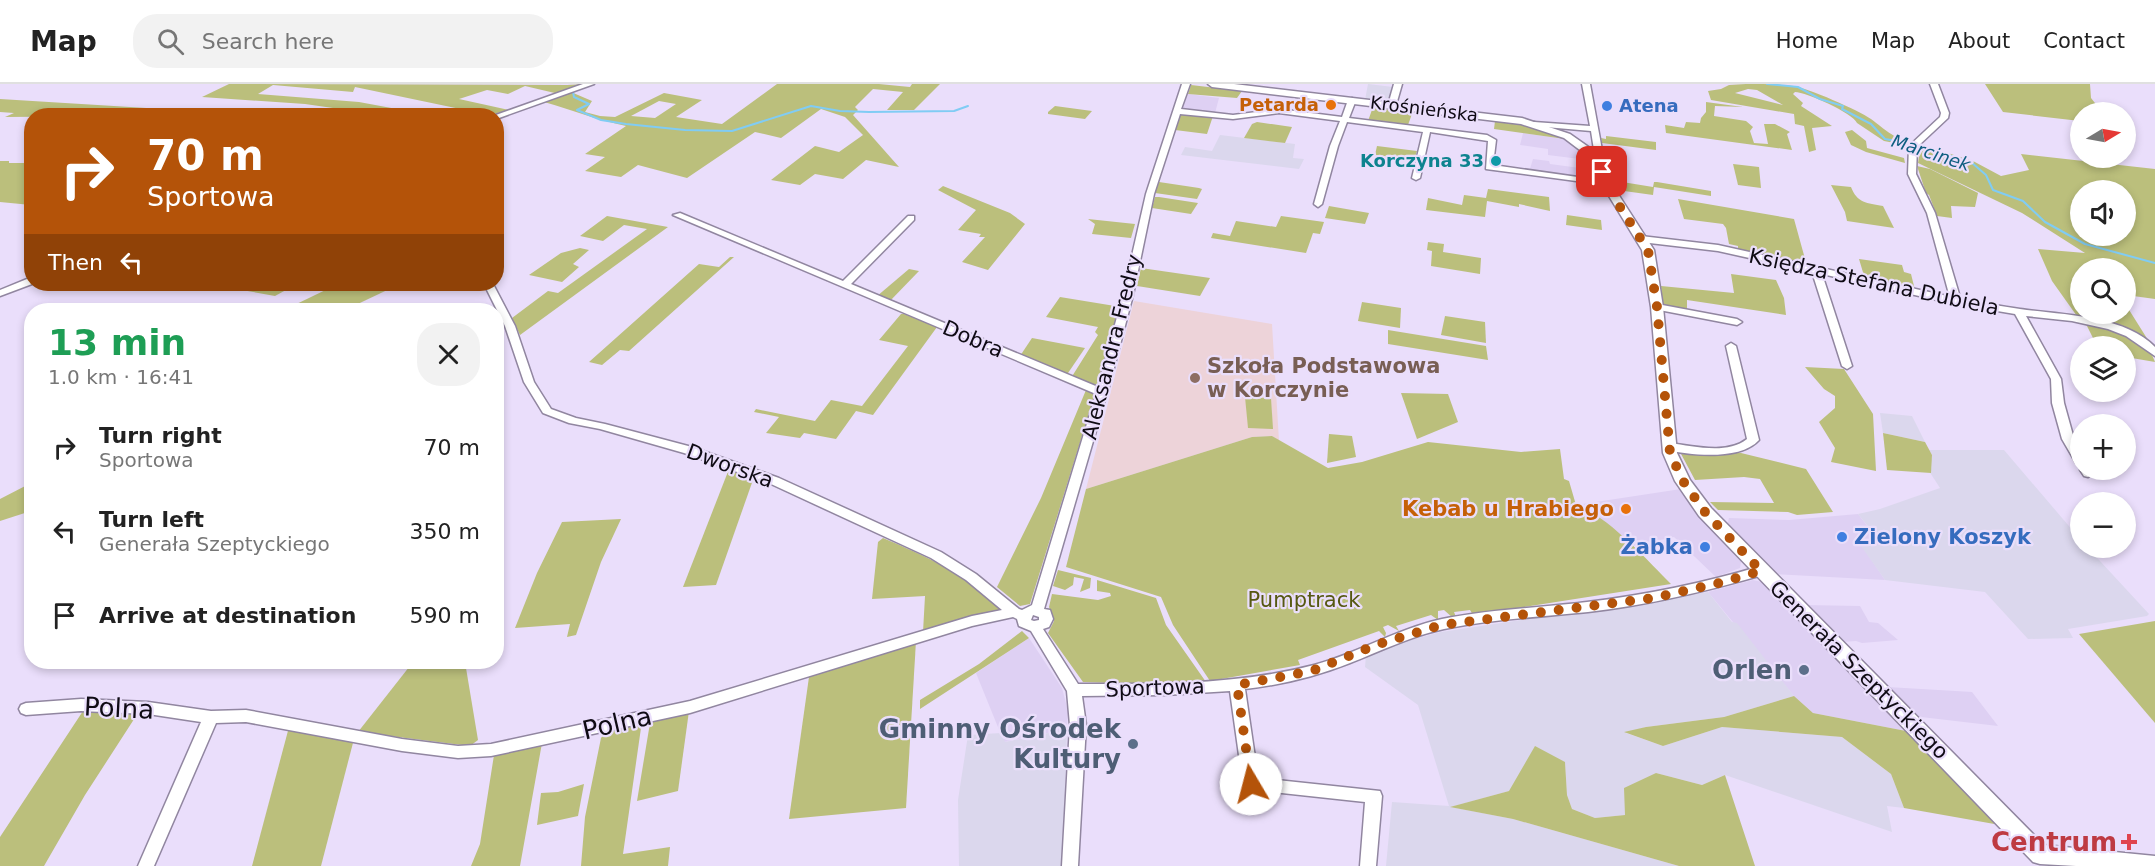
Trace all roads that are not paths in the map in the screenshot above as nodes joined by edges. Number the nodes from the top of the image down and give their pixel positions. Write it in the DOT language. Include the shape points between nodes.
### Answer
graph roads {
  1 [pos="590,84"];
  2 [pos="1186,84"];
  3 [pos="1212,84"];
  4 [pos="1398,84"];
  5 [pos="1586,84"];
  6 [pos="1934,84"];
  7 [pos="1352,100"];
  8 [pos="1392,105"];
  9 [pos="1177,111"];
  10 [pos="504,113"];
  11 [pos="1346,120"];
  12 [pos="1534,124"];
  13 [pos="1593,129"];
  14 [pos="1427,130"];
  15 [pos="1593,155"];
  16 [pos="1416,178"];
  17 [pos="1606,183"];
  18 [pos="1318,204"];
  19 [pos="677,215"];
  20 [pos="911,218"];
  21 [pos="1641,239"];
  22 [pos="1817,272"];
  23 [pos="24,283"];
  24 [pos="844,285"];
  25 [pos="0,293"];
  26 [pos="1950,300"];
  27 [pos="1657,307"];
  28 [pos="2019,312"];
  29 [pos="504,315"];
  30 [pos="1737,322"];
  31 [pos="1731,346"];
  32 [pos="2153,348"];
  33 [pos="1847,366"];
  34 [pos="1102,392"];
  35 [pos="2070,442"];
  36 [pos="1670,447"];
  37 [pos="1761,571"];
  38 [pos="1037,610"];
  39 [pos="1024,618"];
  40 [pos="1237,685"];
  41 [pos="1074,690"];
  42 [pos="26,710"];
  43 [pos="211,717"];
  44 [pos="2045,861"];
  45 [pos="2155,865"];
  46 [pos="146,866"];
  47 [pos="1070,866"];
  48 [pos="1368,866"];
  1 -- 10 [label="street"];
  2 -- 9 [label="street, Aleksandra Fredry"];
  3 -- 7 [label="main road, Krośnieńska"];
  4 -- 8 [label="street"];
  5 -- 13 [label="street"];
  6 -- 26 [label="street" via="1946,113 1914,144 1912,174 1931,213 1954,294"];
  7 -- 8 [label="main road, Krośnieńska"];
  7 -- 11 [label="street"];
  8 -- 12 [label="main road, Krośnieńska"];
  9 -- 11 [label="street" via="1233,117 1280,111"];
  9 -- 34 [label="street, Aleksandra Fredry" via="1150,194"];
  11 -- 14 [label="street"];
  11 -- 18 [label="street" via="1334,146"];
  12 -- 13 [label="street"];
  12 -- 15 [label="main road, Krośnieńska" via="1573,139"];
  13 -- 15 [label="street" via="1598,150"];
  14 -- 16 [label="street"];
  14 -- 17 [label="street" via="1492,140 1488,164 1493,168"];
  15 -- 17 [label="main road, Generała Szeptyckiego"];
  17 -- 21 [label="main road, Generała Szeptyckiego"];
  19 -- 24 [label="street, Dobra"];
  20 -- 24 [label="street"];
  21 -- 22 [label="street, Księdza Stefana Dubiela" via="1718,248"];
  21 -- 27 [label="main road, Generała Szeptyckiego" via="1648,250"];
  22 -- 26 [label="street, Księdza Stefana Dubiela"];
  22 -- 33 [label="street"];
  23 -- 25 [label="street"];
  24 -- 34 [label="street, Dobra"];
  26 -- 28 [label="street, Księdza Stefana Dubiela"];
  27 -- 30 [label="street"];
  27 -- 36 [label="main road, Generała Szeptyckiego"];
  28 -- 32 [label="street" via="2122,331"];
  28 -- 35 [label="street, Księdza Stefana Dubiela" via="2056,379 2058,403"];
  29 -- 39 [label="street, Dworska" via="529,382 547,411 688,450 775,481 936,555"];
  31 -- 36 [label="street" via="1753,440 1738,450"];
  34 -- 38 [label="street, Aleksandra Fredry"];
  36 -- 37 [label="main road, Generała Szeptyckiego" via="1683,481 1705,512"];
  37 -- 40 [label="street, Sportowa" via="1654,598 1441,625 1312,671"];
  37 -- 44 [label="main road, Generała Szeptyckiego"];
  38 -- 39 [label="street, Polna" via="1029,611"];
  39 -- 41 [label="street, Dworska"];
  39 -- 43 [label="street, Polna" via="962,624 690,707 491,750 458,752 246,716"];
  40 -- 41 [label="street, Sportowa"];
  40 -- 48 [label="street" via="1251,784 1374,796"];
  41 -- 47 [label="street" via="1078,725"];
  42 -- 43 [label="street, Polna" via="148,708"];
  43 -- 46 [label="street"];
  44 -- 45 [label="main road" via="2050,854"];
}
